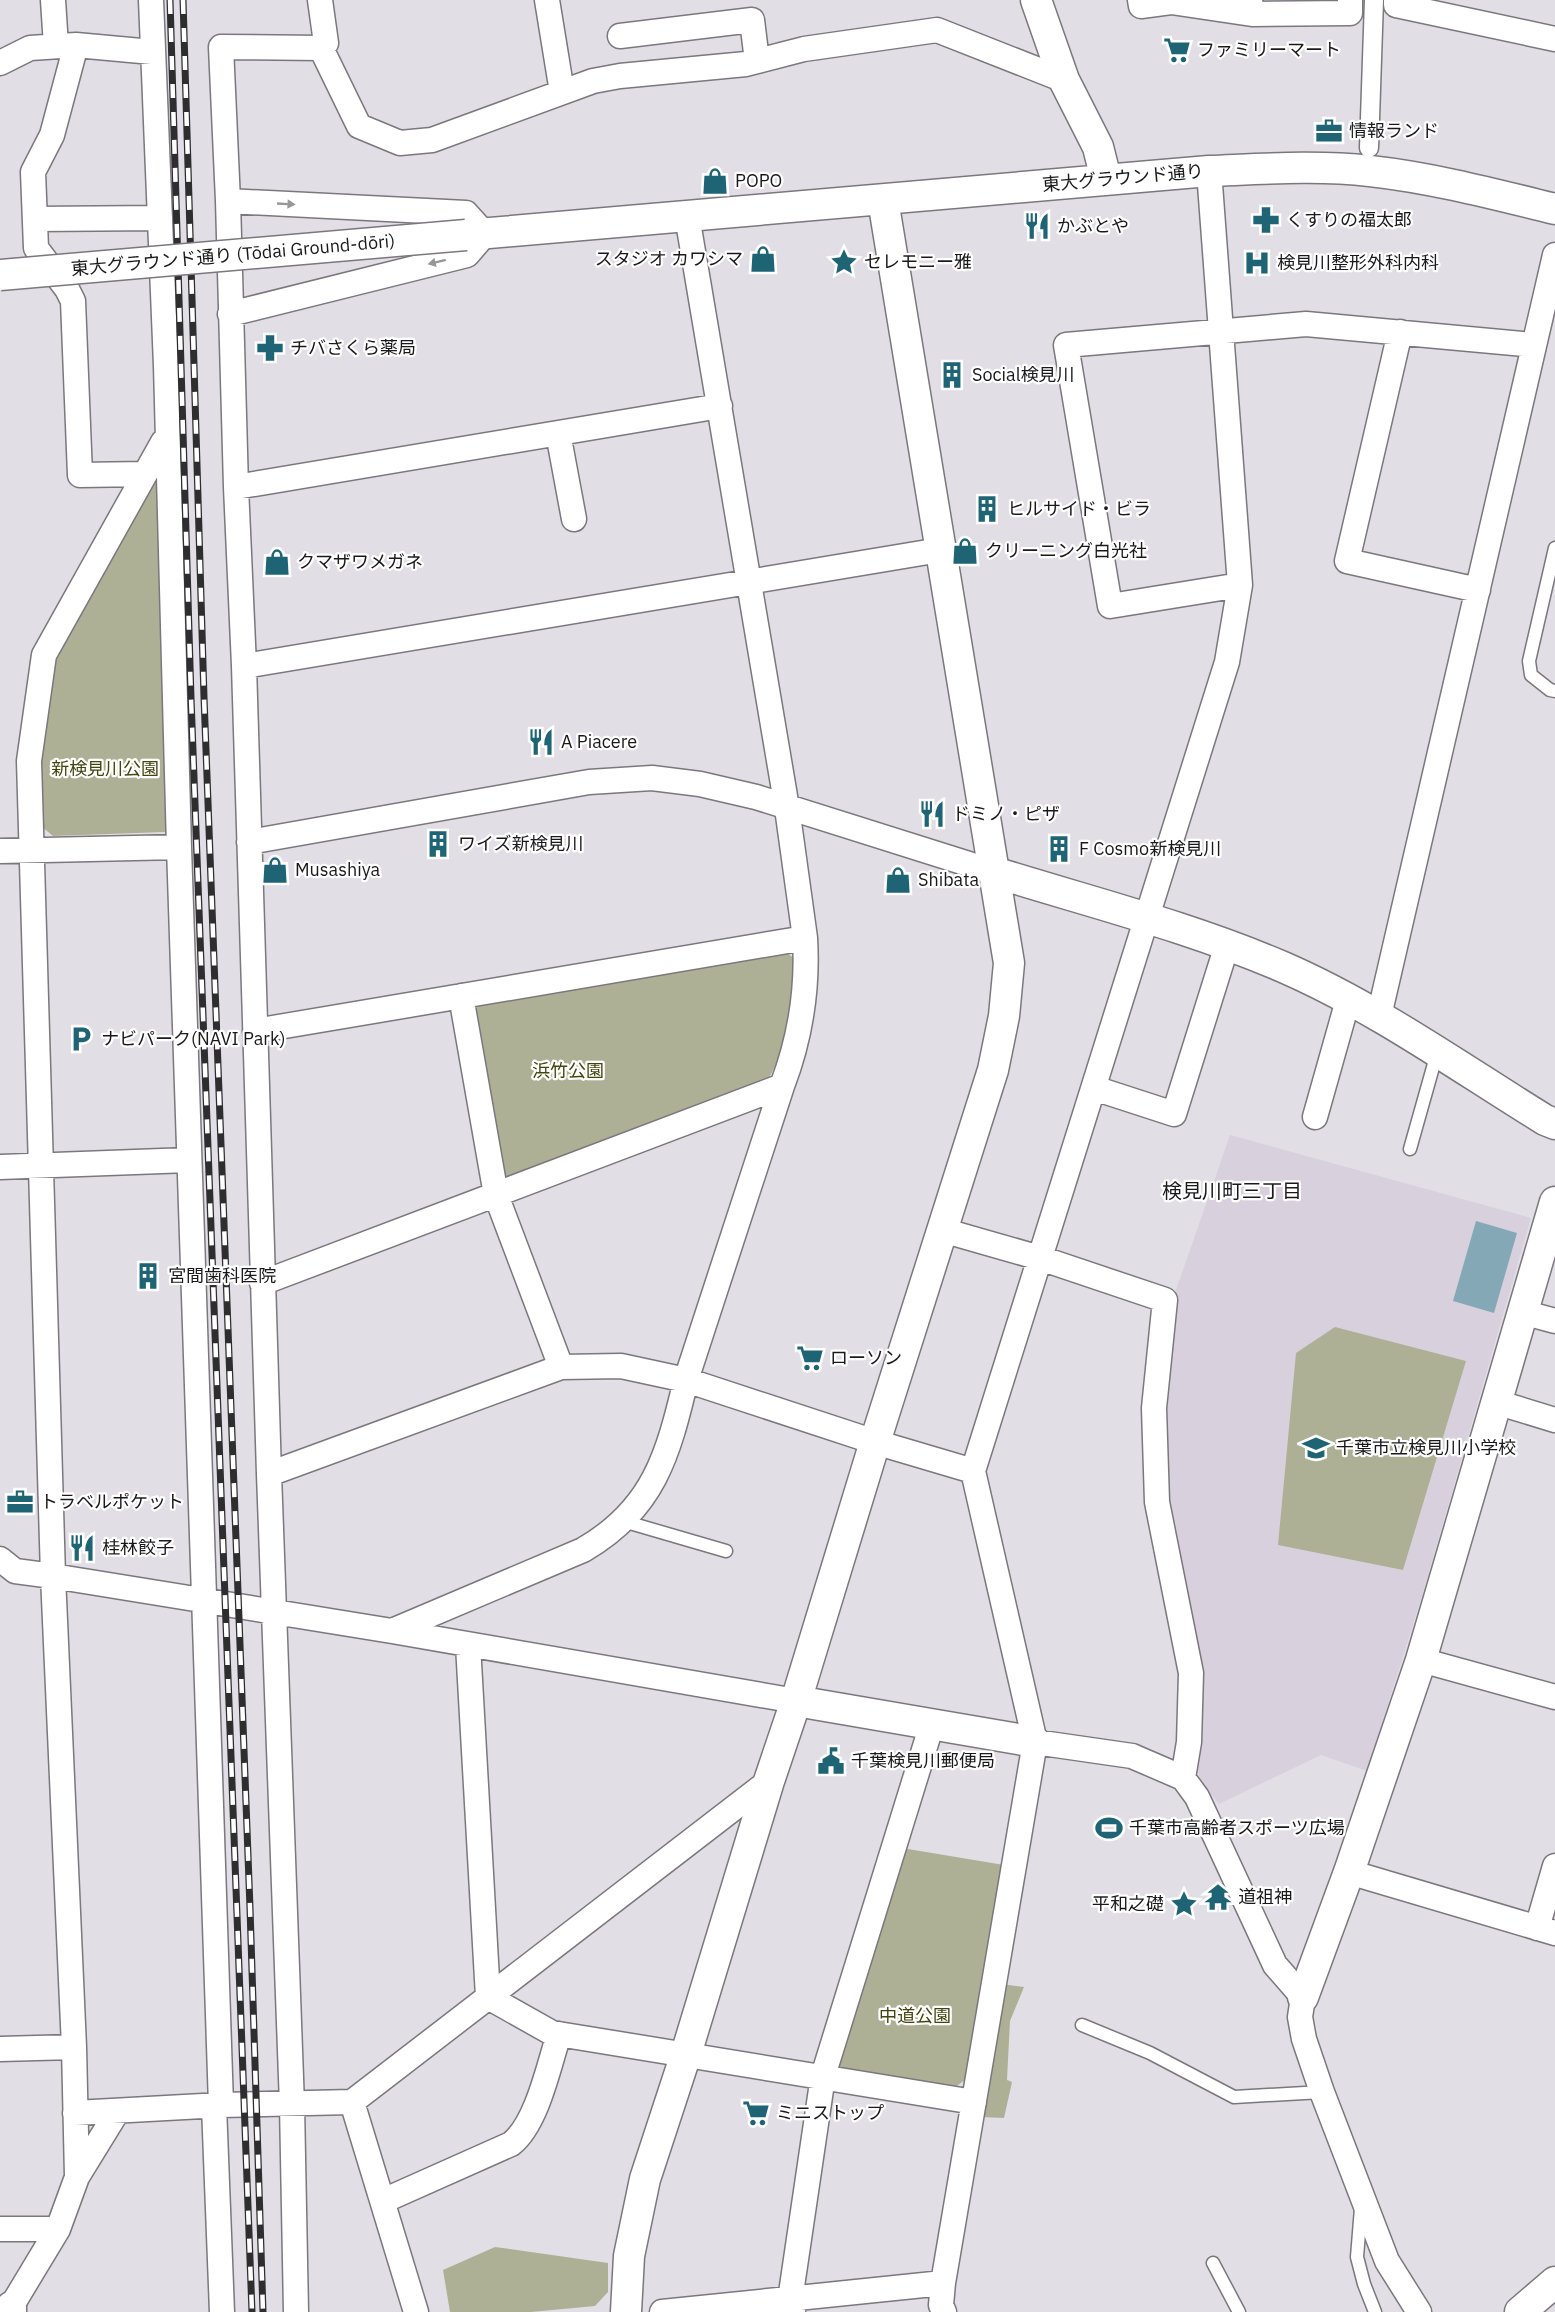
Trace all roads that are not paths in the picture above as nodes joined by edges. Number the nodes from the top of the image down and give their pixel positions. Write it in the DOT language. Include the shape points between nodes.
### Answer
graph roads {
  1 [pos="53,0"];
  2 [pos="151,0"];
  3 [pos="320,0"];
  4 [pos="547,0"];
  5 [pos="1036,0"];
  6 [pos="1140,0"];
  7 [pos="1350,0"];
  8 [pos="1374,0"];
  9 [pos="1396,0"];
  10 [pos="1251,7"];
  11 [pos="620,36"];
  12 [pos="1555,39"];
  13 [pos="66,46"];
  14 [pos="321,48"];
  15 [pos="152,52"];
  16 [pos="758,61"];
  17 [pos="0,63"];
  18 [pos="1064,80"];
  19 [pos="562,92"];
  20 [pos="1369,148"];
  21 [pos="1209,171"];
  22 [pos="1106,179"];
  23 [pos="883,200"];
  24 [pos="228,201"];
  25 [pos="1555,209"];
  26 [pos="687,216"];
  27 [pos="160,218"];
  28 [pos="35,219"];
  29 [pos="476,235"];
  30 [pos="1555,255"];
  31 [pos="0,275"];
  32 [pos="230,314"];
  33 [pos="1221,332"];
  34 [pos="1400,332"];
  35 [pos="1534,345"];
  36 [pos="720,406"];
  37 [pos="558,433"];
  38 [pos="168,439"];
  39 [pos="144,474"];
  40 [pos="236,487"];
  41 [pos="574,519"];
  42 [pos="1555,548"];
  43 [pos="940,550"];
  44 [pos="748,580"];
  45 [pos="1240,585"];
  46 [pos="1478,590"];
  47 [pos="244,666"];
  48 [pos="1555,691"];
  49 [pos="788,808"];
  50 [pos="249,842"];
  51 [pos="179,847"];
  52 [pos="31,849"];
  53 [pos="0,851"];
  54 [pos="994,872"];
  55 [pos="1147,919"];
  56 [pos="805,938"];
  57 [pos="1227,945"];
  58 [pos="461,996"];
  59 [pos="1348,1000"];
  60 [pos="1379,1016"];
  61 [pos="255,1031"];
  62 [pos="1437,1053"];
  63 [pos="782,1086"];
  64 [pos="1094,1088"];
  65 [pos="1315,1117"];
  66 [pos="1555,1124"];
  67 [pos="1410,1149"];
  68 [pos="189,1160"];
  69 [pos="41,1166"];
  70 [pos="0,1167"];
  71 [pos="496,1195"];
  72 [pos="1555,1202"];
  73 [pos="942,1230"];
  74 [pos="1040,1258"];
  75 [pos="262,1283"];
  76 [pos="1522,1312"];
  77 [pos="1555,1321"];
  78 [pos="561,1368"];
  79 [pos="686,1380"];
  80 [pos="1496,1402"];
  81 [pos="1555,1420"];
  82 [pos="875,1442"];
  83 [pos="973,1471"];
  84 [pos="269,1474"];
  85 [pos="623,1521"];
  86 [pos="726,1551"];
  87 [pos="0,1559"];
  88 [pos="53,1576"];
  89 [pos="204,1602"];
  90 [pos="275,1614"];
  91 [pos="392,1631"];
  92 [pos="468,1645"];
  93 [pos="1421,1660"];
  94 [pos="1555,1697"];
  95 [pos="796,1701"];
  96 [pos="932,1724"];
  97 [pos="1035,1742"];
  98 [pos="1183,1778"];
  99 [pos="769,1781"];
  100 [pos="1555,1866"];
  101 [pos="1349,1872"];
  102 [pos="1546,1930"];
  103 [pos="488,1997"];
  104 [pos="1303,1997"];
  105 [pos="1082,2025"];
  106 [pos="559,2034"];
  107 [pos="74,2048"];
  108 [pos="0,2049"];
  109 [pos="686,2054"];
  110 [pos="823,2076"];
  111 [pos="1322,2092"];
  112 [pos="352,2102"];
  113 [pos="974,2102"];
  114 [pos="292,2105"];
  115 [pos="217,2106"];
  116 [pos="117,2112"];
  117 [pos="75,2113"];
  118 [pos="77,2177"];
  119 [pos="1362,2194"];
  120 [pos="382,2201"];
  121 [pos="0,2229"];
  122 [pos="58,2229"];
  123 [pos="1213,2263"];
  124 [pos="943,2283"];
  125 [pos="1555,2283"];
  126 [pos="792,2306"];
  127 [pos="10,2310"];
  128 [pos="222,2312"];
  129 [pos="296,2312"];
  130 [pos="416,2312"];
  131 [pos="626,2312"];
  132 [pos="662,2312"];
  133 [pos="944,2312"];
  134 [pos="1239,2312"];
  135 [pos="1375,2312"];
  136 [pos="1419,2312"];
  137 [pos="1520,2312"];
  1 -- 13 [label="street"];
  2 -- 15 [label="street"];
  3 -- 14 [label="street" via="326,44"];
  4 -- 19 [label="street"];
  5 -- 18 [label="street"];
  6 -- 10 [label="street" via="1141,6 1171,2"];
  7 -- 10 [label="street" via="1350,13"];
  8 -- 20 [label="street"];
  9 -- 12 [label="street" via="1396,5"];
  11 -- 16 [label="street" via="752,20"];
  13 -- 15 [label="street"];
  13 -- 17 [label="street" via="30,48"];
  13 -- 28 [label="street" via="52,135 33,172"];
  14 -- 19 [label="street" via="359,126 400,143 432,140"];
  14 -- 24 [label="street" via="220,47"];
  15 -- 27 [label="street"];
  16 -- 18 [label="street" via="804,49 937,30"];
  16 -- 19 [label="street" via="620,76"];
  18 -- 22 [label="street" via="1098,147"];
  21 -- 22 [label="street, 東大グラウンド通り"];
  21 -- 25 [label="street, 東大グラウンド通り" via="1369,171 1453,185"];
  21 -- 33 [label="street"];
  22 -- 23 [label="street, 東大グラウンド通り"];
  23 -- 26 [label="street, 東大グラウンド通り"];
  23 -- 43 [label="street"];
  24 -- 29 [label="street, one-way" via="466,213"];
  24 -- 32 [label="street"];
  26 -- 29 [label="street, 東大グラウンド通り (Tōdai Ground-dōri)"];
  26 -- 36 [label="street"];
  27 -- 28 [label="street"];
  27 -- 38 [label="street"];
  28 -- 39 [label="street" via="36,248 73,301 80,475"];
  29 -- 31 [label="street, 東大グラウンド通り (Tōdai Ground-dōri), bridge"];
  29 -- 32 [label="street, one-way" via="467,255"];
  30 -- 35 [label="street"];
  32 -- 40 [label="street"];
  33 -- 34 [label="street" via="1306,324"];
  33 -- 45 [label="street"];
  33 -- 45 [label="street" via="1066,345 1110,606"];
  34 -- 35 [label="street"];
  34 -- 46 [label="street" via="1347,561"];
  35 -- 46 [label="street"];
  36 -- 37 [label="street"];
  36 -- 44 [label="street"];
  37 -- 40 [label="street"];
  37 -- 41 [label="street"];
  38 -- 39 [label="street"];
  38 -- 51 [label="street"];
  39 -- 52 [label="street" via="44,655 29,761"];
  40 -- 47 [label="street"];
  42 -- 48 [label="lane" via="1529,661 1531,675"];
  43 -- 44 [label="street"];
  43 -- 54 [label="street"];
  44 -- 47 [label="street"];
  44 -- 49 [label="street"];
  45 -- 55 [label="street" via="1227,662"];
  46 -- 60 [label="street"];
  47 -- 50 [label="street"];
  49 -- 50 [label="street" via="700,784 652,778 589,782"];
  49 -- 54 [label="street"];
  49 -- 56 [label="street"];
  50 -- 61 [label="street"];
  51 -- 52 [label="street"];
  51 -- 68 [label="street"];
  52 -- 53 [label="street"];
  52 -- 69 [label="street"];
  54 -- 55 [label="street"];
  54 -- 73 [label="street" via="1009,963 1004,1016 993,1070"];
  55 -- 57 [label="street"];
  55 -- 64 [label="street"];
  56 -- 58 [label="street"];
  56 -- 63 [label="street" via="800,1025 794,1056"];
  57 -- 59 [label="street"];
  57 -- 64 [label="street" via="1174,1114"];
  58 -- 61 [label="street"];
  58 -- 71 [label="street"];
  59 -- 60 [label="street"];
  59 -- 65 [label="street"];
  60 -- 62 [label="street"];
  61 -- 75 [label="street"];
  62 -- 66 [label="street"];
  62 -- 67 [label="lane"];
  63 -- 71 [label="street"];
  63 -- 79 [label="street"];
  64 -- 74 [label="street"];
  68 -- 69 [label="street"];
  68 -- 89 [label="street"];
  69 -- 70 [label="street"];
  69 -- 88 [label="street"];
  71 -- 75 [label="street"];
  71 -- 78 [label="street"];
  72 -- 76 [label="street"];
  73 -- 74 [label="street"];
  73 -- 82 [label="street"];
  74 -- 83 [label="street"];
  74 -- 98 [label="street" via="1165,1300 1154,1408 1157,1502 1191,1673 1189,1742"];
  75 -- 84 [label="street"];
  76 -- 77 [label="street"];
  76 -- 80 [label="street"];
  78 -- 79 [label="street" via="621,1366"];
  78 -- 84 [label="street"];
  79 -- 82 [label="street"];
  79 -- 85 [label="street" via="664,1460 641,1503"];
  80 -- 81 [label="street"];
  80 -- 93 [label="street"];
  82 -- 83 [label="street"];
  82 -- 95 [label="street"];
  83 -- 97 [label="street"];
  84 -- 90 [label="street"];
  85 -- 86 [label="lane"];
  85 -- 91 [label="street" via="583,1550"];
  87 -- 88 [label="street" via="15,1571"];
  88 -- 89 [label="street"];
  88 -- 107 [label="street"];
  89 -- 90 [label="street"];
  89 -- 115 [label="street"];
  90 -- 91 [label="street"];
  90 -- 114 [label="street"];
  91 -- 92 [label="street"];
  92 -- 95 [label="street"];
  92 -- 103 [label="street"];
  93 -- 94 [label="street"];
  93 -- 101 [label="street"];
  95 -- 96 [label="street"];
  95 -- 99 [label="street"];
  96 -- 97 [label="street"];
  96 -- 110 [label="street"];
  97 -- 98 [label="street" via="1132,1756"];
  97 -- 113 [label="street"];
  98 -- 104 [label="street" via="1197,1797 1275,1965"];
  99 -- 103 [label="street"];
  99 -- 109 [label="street"];
  100 -- 102 [label="street"];
  101 -- 102 [label="street"];
  101 -- 104 [label="street"];
  103 -- 106 [label="street"];
  103 -- 112 [label="street"];
  104 -- 111 [label="street" via="1300,2017 1304,2039"];
  105 -- 111 [label="lane" via="1150,2053 1234,2097"];
  106 -- 109 [label="street"];
  106 -- 120 [label="street" via="531,2119 521,2136 511,2144"];
  107 -- 108 [label="street"];
  107 -- 117 [label="street"];
  109 -- 110 [label="street"];
  109 -- 131 [label="street" via="645,2180 629,2256"];
  110 -- 113 [label="street"];
  110 -- 126 [label="street"];
  111 -- 119 [label="street"];
  112 -- 114 [label="street"];
  112 -- 120 [label="street"];
  113 -- 124 [label="street"];
  114 -- 115 [label="street"];
  114 -- 129 [label="street"];
  115 -- 116 [label="street"];
  115 -- 128 [label="street"];
  116 -- 117 [label="street"];
  116 -- 118 [label="street"];
  117 -- 118 [label="street"];
  118 -- 122 [label="street"];
  119 -- 135 [label="lane" via="1358,2257"];
  119 -- 136 [label="street" via="1387,2261"];
  120 -- 130 [label="street"];
  121 -- 122 [label="street"];
  122 -- 127 [label="street"];
  123 -- 134 [label="lane"];
  124 -- 126 [label="street"];
  124 -- 133 [label="street" via="940,2305"];
  125 -- 137 [label="street"];
  126 -- 132 [label="street"];
}
